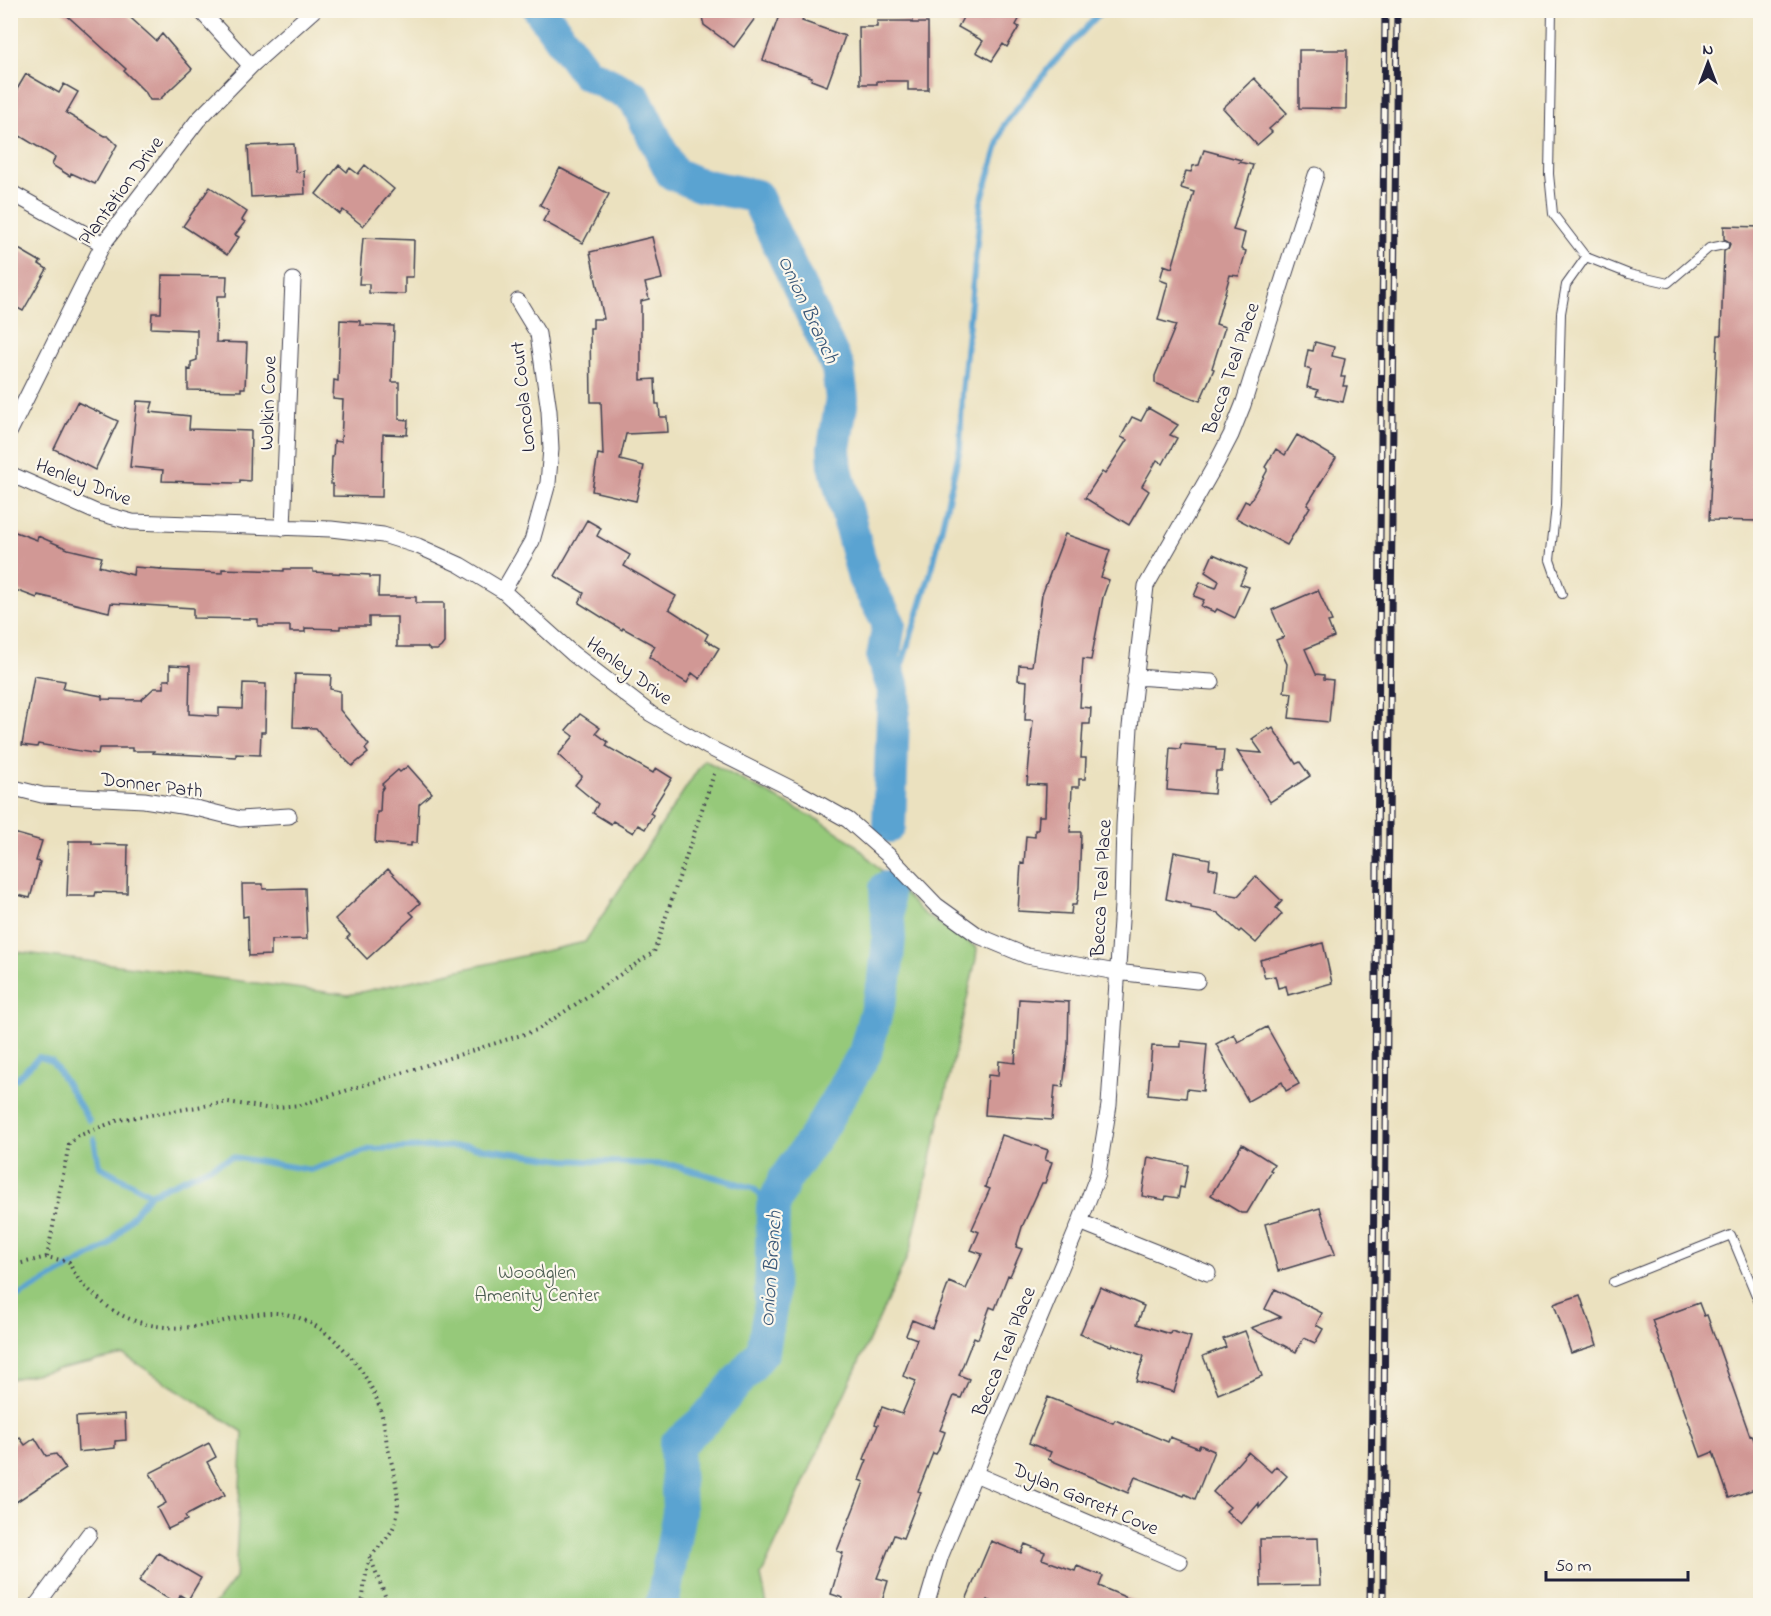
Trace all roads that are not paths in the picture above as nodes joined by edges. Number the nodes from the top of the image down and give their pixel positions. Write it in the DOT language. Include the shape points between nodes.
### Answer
graph roads {
  1 [pos="200,10"];
  2 [pos="314,10"];
  3 [pos="1552,10"];
  4 [pos="251,66"];
  5 [pos="1316,175"];
  6 [pos="10,192"];
  7 [pos="103,244"];
  8 [pos="1724,245"];
  9 [pos="1586,257"];
  10 [pos="293,280"];
  11 [pos="518,301"];
  12 [pos="10,431"];
  13 [pos="10,474"];
  14 [pos="283,528"];
  15 [pos="503,591"];
  16 [pos="1562,594"];
  17 [pos="1135,677"];
  18 [pos="1212,682"];
  19 [pos="10,787"];
  20 [pos="289,816"];
  21 [pos="1116,972"];
  22 [pos="1197,981"];
  23 [pos="1080,1222"];
  24 [pos="1208,1273"];
  25 [pos="1613,1282"];
  26 [pos="1761,1305"];
  27 [pos="975,1474"];
  28 [pos="89,1534"];
  29 [pos="1180,1562"];
  30 [pos="36,1605"];
  31 [pos="926,1605"];
  1 -- 4 [label="street"];
  2 -- 4 [label="street, Plantation Drive"];
  3 -- 9 [label="lane" via="1553,214"];
  4 -- 7 [label="street, Plantation Drive" via="198,120"];
  5 -- 17 [label="street, Becca Teal Place" via="1231,435 1146,586"];
  6 -- 7 [label="street"];
  7 -- 12 [label="street, Plantation Drive"];
  8 -- 9 [label="lane" via="1709,248 1668,283 1629,274"];
  9 -- 16 [label="lane" via="1566,285 1561,313 1556,506 1550,560"];
  10 -- 14 [label="street, Wolkin Cove"];
  11 -- 15 [label="street, Loncola Court" via="538,334 551,449 548,483 532,541"];
  13 -- 14 [label="street, Henley Drive" via="96,512 132,522"];
  14 -- 15 [label="street, Henley Drive" via="331,529 383,536 418,546"];
  15 -- 21 [label="street, Henley Drive" via="573,654 651,714 848,820 936,905 979,936 1027,956"];
  17 -- 18 [label="street"];
  17 -- 21 [label="street, Becca Teal Place"];
  19 -- 20 [label="street, Donner Path" via="42,795 144,800 240,819"];
  21 -- 22 [label="street, Henley Drive"];
  21 -- 23 [label="street, Becca Teal Place" via="1109,1106 1098,1174"];
  23 -- 24 [label="street"];
  23 -- 27 [label="street, Becca Teal Place"];
  25 -- 26 [label="lane" via="1731,1235"];
  27 -- 29 [label="street, Dylan Garrett Cove"];
  27 -- 31 [label="street, Becca Teal Place" via="941,1555"];
  28 -- 30 [label="street"];
}
